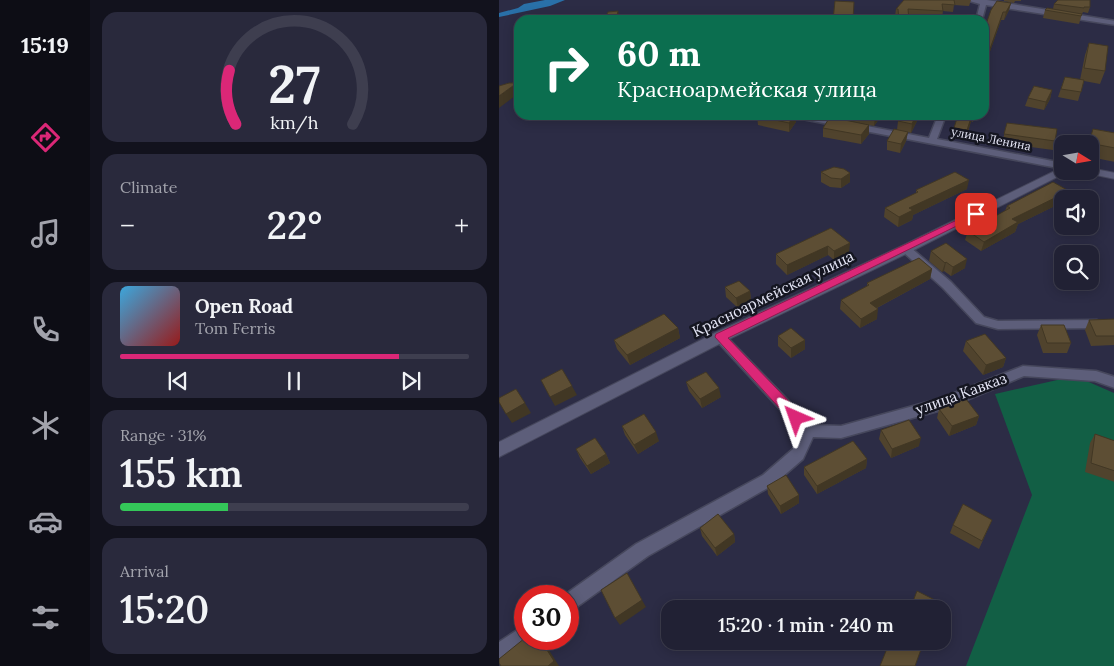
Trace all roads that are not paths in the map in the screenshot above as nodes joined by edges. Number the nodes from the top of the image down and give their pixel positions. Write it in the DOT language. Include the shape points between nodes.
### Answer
graph roads {
  1 [pos="969,0"];
  2 [pos="983,1"];
  3 [pos="980,15"];
  4 [pos="1114,23"];
  5 [pos="514,86"];
  6 [pos="499,92"];
  7 [pos="824,120"];
  8 [pos="940,120"];
  9 [pos="931,140"];
  10 [pos="1054,166"];
  11 [pos="1054,173"];
  12 [pos="1099,173"];
  13 [pos="1114,176"];
  14 [pos="906,249"];
  15 [pos="1097,324"];
  16 [pos="721,337"];
  17 [pos="1114,383"];
  18 [pos="809,431"];
  19 [pos="499,450"];
  20 [pos="579,595"];
  21 [pos="514,642"];
  22 [pos="499,653"];
  1 -- 2 [label="street"];
  2 -- 3 [label="street"];
  2 -- 4 [label="street"];
  5 -- 6 [label="street"];
  7 -- 9 [label="street, улица Ленина"];
  8 -- 9 [label="street"];
  9 -- 10 [label="street, улица Ленина"];
  11 -- 14 [label="street, Красноармейская улица"];
  12 -- 13 [label="street"];
  14 -- 15 [label="street" via="980,320 999,325"];
  14 -- 16 [label="street, Красноармейская улица"];
  16 -- 18 [label="street"];
  16 -- 19 [label="street, Красноармейская улица"];
  17 -- 18 [label="street, улица Кавказ" via="1096,376 1023,371 945,403 841,432"];
  18 -- 20 [label="street" via="798,454 768,480 642,550"];
  21 -- 22 [label="street"];
}
